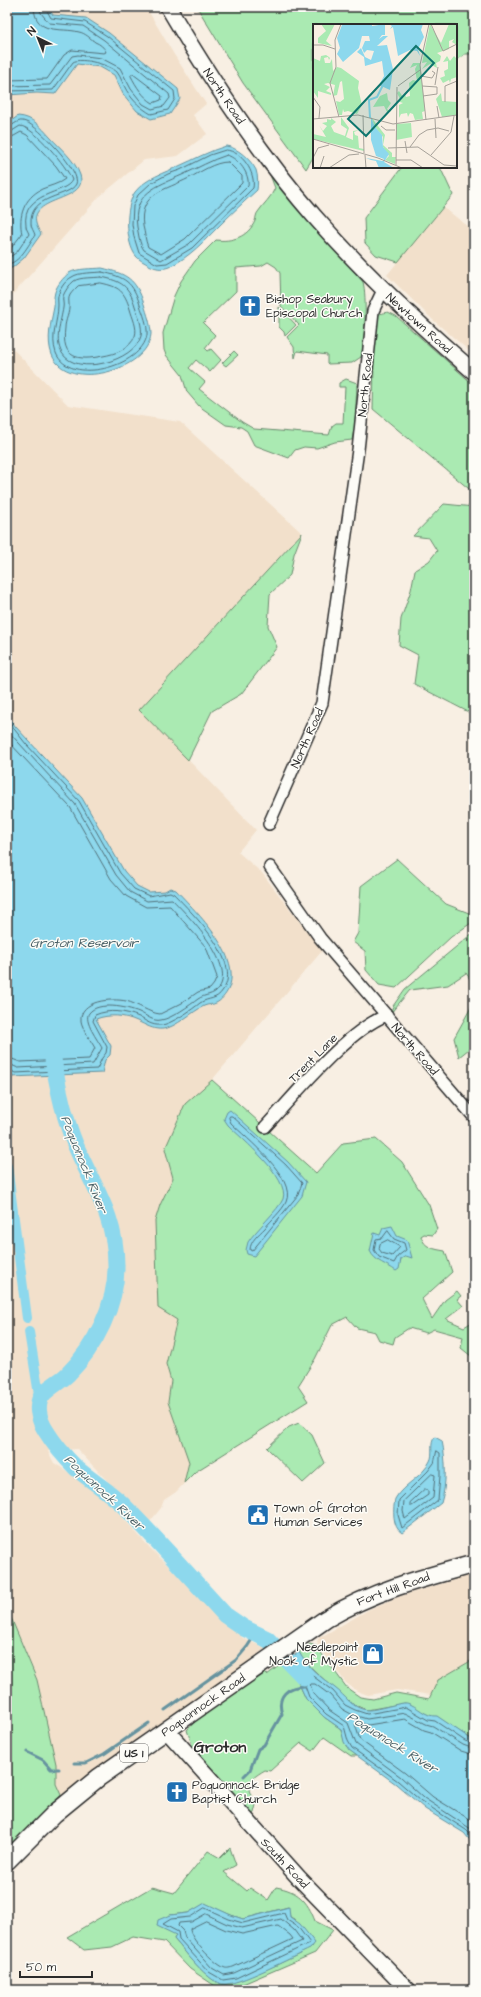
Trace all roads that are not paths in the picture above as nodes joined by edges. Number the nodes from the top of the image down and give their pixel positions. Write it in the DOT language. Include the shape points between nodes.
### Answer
graph roads {
  1 [pos="168,7"];
  2 [pos="383,290"];
  3 [pos="474,372"];
  4 [pos="269,824"];
  5 [pos="270,867"];
  6 [pos="387,1016"];
  7 [pos="474,1117"];
  8 [pos="265,1128"];
  9 [pos="474,1564"];
  10 [pos="272,1657"];
  11 [pos="167,1732"];
  12 [pos="7,1861"];
  13 [pos="408,1990"];
  1 -- 2 [label="main road, North Road" via="215,84 272,164 313,215"];
  2 -- 3 [label="main road, Newtown Road"];
  2 -- 4 [label="street, North Road" via="373,311 358,450 322,703"];
  5 -- 6 [label="street, North Road" via="320,938"];
  6 -- 7 [label="street, North Road"];
  6 -- 8 [label="street, Trent Lane" via="370,1023 356,1034"];
  9 -- 10 [label="main road, Fort Hill Road / US 1" via="378,1592 340,1611"];
  10 -- 11 [label="main road, Poquonnock Road / US 1"];
  11 -- 12 [label="main road, Poquonnock Road / US 1" via="79,1792"];
  11 -- 13 [label="main road, South Road" via="299,1878"];
}
